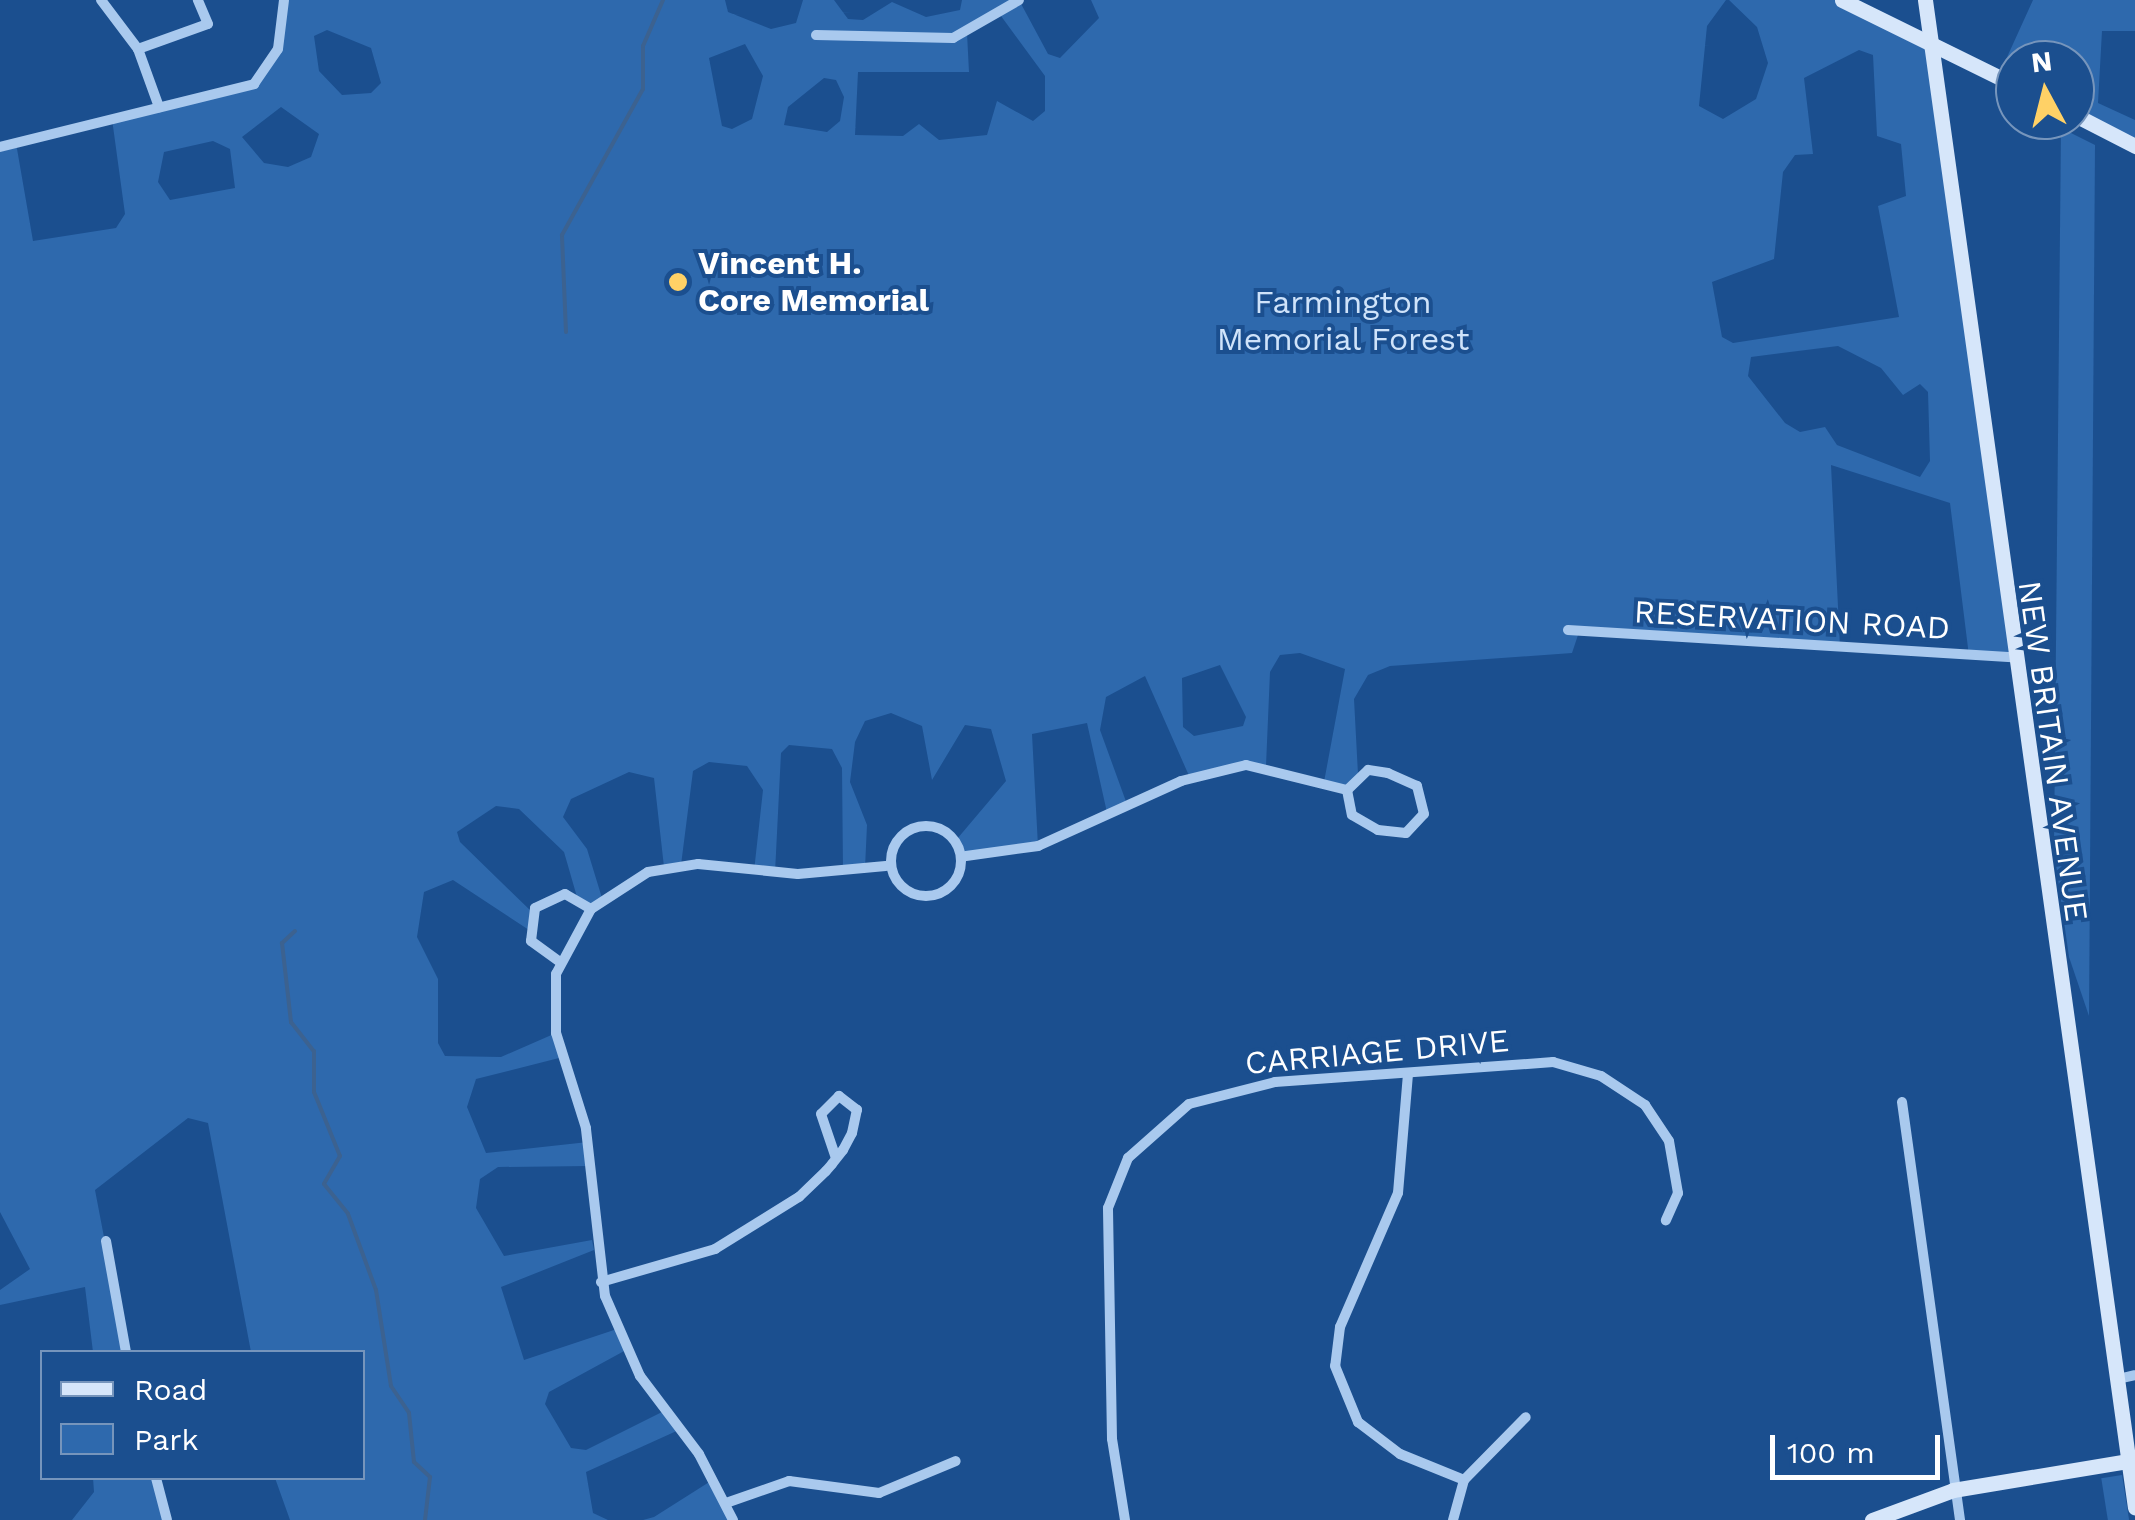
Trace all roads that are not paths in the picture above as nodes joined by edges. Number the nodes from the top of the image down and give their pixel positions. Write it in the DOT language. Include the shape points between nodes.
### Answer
graph roads {
  1 [pos="101,0"];
  2 [pos="198,0"];
  3 [pos="284,0"];
  4 [pos="1019,0"];
  5 [pos="1842,0"];
  6 [pos="1924,0"];
  7 [pos="816,35"];
  8 [pos="1930,43"];
  9 [pos="138,49"];
  10 [pos="1995,75"];
  11 [pos="159,107"];
  12 [pos="2095,125"];
  13 [pos="2135,146"];
  14 [pos="0,147"];
  15 [pos="1568,630"];
  16 [pos="2012,657"];
  17 [pos="1347,790"];
  18 [pos="966,856"];
  19 [pos="886,866"];
  20 [pos="592,909"];
  21 [pos="560,962"];
  22 [pos="1408,1074"];
  23 [pos="1902,1102"];
  24 [pos="836,1158"];
  25 [pos="1666,1220"];
  26 [pos="106,1241"];
  27 [pos="601,1282"];
  28 [pos="126,1350"];
  29 [pos="2127,1377"];
  30 [pos="1526,1417"];
  31 [pos="2132,1460"];
  32 [pos="956,1461"];
  33 [pos="157,1480"];
  34 [pos="1464,1480"];
  35 [pos="1953,1490"];
  36 [pos="726,1502"];
  37 [pos="2135,1507"];
  38 [pos="167,1520"];
  39 [pos="733,1520"];
  40 [pos="1126,1520"];
  41 [pos="1453,1520"];
  42 [pos="1872,1520"];
  43 [pos="1960,1520"];
  1 -- 9 [label="street"];
  2 -- 9 [label="street" via="208,24"];
  3 -- 11 [label="street" via="278,48 254,84"];
  4 -- 7 [label="street" via="953,38"];
  5 -- 8 [label="street"];
  6 -- 8 [label="street, NEW BRITAIN AVENUE"];
  8 -- 10 [label="street"];
  8 -- 16 [label="street, NEW BRITAIN AVENUE"];
  9 -- 11 [label="street"];
  11 -- 14 [label="street"];
  12 -- 13 [label="street"];
  15 -- 16 [label="street, RESERVATION ROAD"];
  16 -- 29 [label="street, NEW BRITAIN AVENUE" via="2055,964 2077,1045"];
  17 -- 17 [label="street" via="1352,816 1378,830 1406,832 1424,814 1417,786 1388,773 1368,770"];
  17 -- 18 [label="street" via="1246,765 1181,782 1053,842"];
  18 -- 19 [label="street" via="948,834 916,833 897,839"];
  18 -- 19 [label="street" via="957,880 931,890 900,887"];
  19 -- 20 [label="street" via="798,874 681,865 635,878"];
  20 -- 21 [label="street"];
  20 -- 21 [label="street" via="566,894 535,908 531,941"];
  21 -- 27 [label="street" via="554,1020 586,1128"];
  22 -- 25 [label="street, CARRIAGE DRIVE" via="1552,1062 1602,1076 1645,1105 1669,1142 1678,1193"];
  22 -- 34 [label="street" via="1398,1193 1340,1327 1336,1366 1358,1422 1400,1454"];
  22 -- 40 [label="street, CARRIAGE DRIVE" via="1216,1094 1166,1120 1128,1158 1105,1236 1112,1439"];
  23 -- 35 [label="street"];
  24 -- 24 [label="street" via="857,1116 839,1096 821,1114"];
  24 -- 27 [label="street" via="746,1234"];
  26 -- 28 [label="street"];
  27 -- 36 [label="street" via="640,1376"];
  29 -- 31 [label="street, NEW BRITAIN AVENUE"];
  30 -- 34 [label="street"];
  31 -- 35 [label="street"];
  31 -- 37 [label="street, NEW BRITAIN AVENUE"];
  32 -- 36 [label="street" via="879,1493 789,1481"];
  33 -- 38 [label="street"];
  34 -- 41 [label="street"];
  35 -- 42 [label="street"];
  35 -- 43 [label="street"];
  36 -- 39 [label="street"];
}
